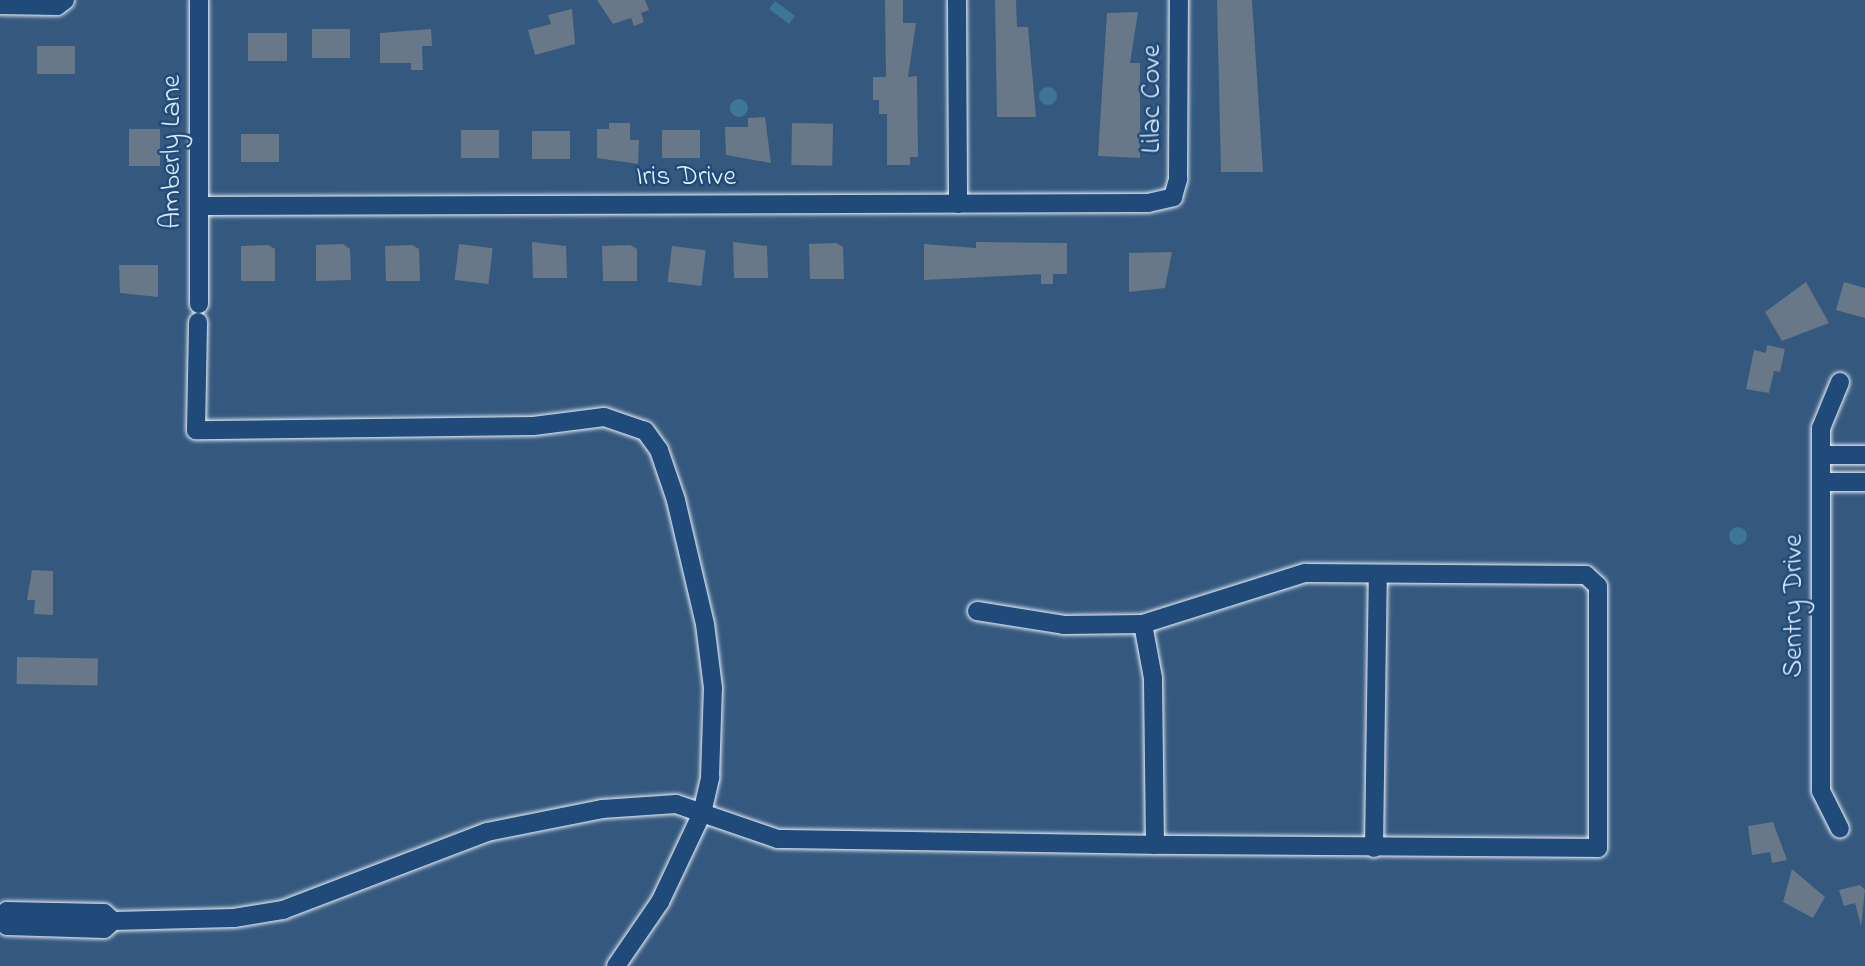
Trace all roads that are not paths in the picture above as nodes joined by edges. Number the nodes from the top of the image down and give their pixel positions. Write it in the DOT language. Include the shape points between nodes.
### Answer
graph roads {
  1 [pos="65,0"];
  2 [pos="200,0"];
  3 [pos="957,0"];
  4 [pos="1179,0"];
  5 [pos="0,5"];
  6 [pos="1173,197"];
  7 [pos="958,204"];
  8 [pos="199,206"];
  9 [pos="1840,382"];
  10 [pos="1821,455"];
  11 [pos="1865,455"];
  12 [pos="1821,482"];
  13 [pos="1865,482"];
  14 [pos="1378,574"];
  15 [pos="977,611"];
  16 [pos="1143,624"];
  17 [pos="702,813"];
  18 [pos="1840,829"];
  19 [pos="1155,845"];
  20 [pos="1374,848"];
  21 [pos="0,917"];
  22 [pos="616,966"];
  1 -- 5 [label="street" via="57,6"];
  2 -- 8 [label="street, Amberly Lane"];
  3 -- 7 [label="street"];
  4 -- 6 [label="street, Lilac Cove" via="1180,150"];
  6 -- 7 [label="street, Iris Drive" via="1148,203"];
  7 -- 8 [label="street, Iris Drive"];
  8 -- 17 [label="street, Amberly Lane" via="196,430 534,426 604,416 645,431 659,450 676,500 705,624 713,688"];
  9 -- 10 [label="street, Sentry Drive" via="1823,415"];
  10 -- 11 [label="street"];
  10 -- 12 [label="street, Sentry Drive"];
  12 -- 13 [label="street"];
  12 -- 18 [label="street, Sentry Drive" via="1821,791"];
  14 -- 16 [label="street" via="1305,573"];
  14 -- 20 [label="street"];
  14 -- 20 [label="street" via="1586,575 1598,586 1598,848"];
  15 -- 16 [label="street" via="1064,625"];
  16 -- 19 [label="street" via="1153,678"];
  17 -- 19 [label="street" via="778,839"];
  17 -- 21 [label="street" via="676,804 603,809 488,832 283,910 234,918 113,921 104,929 7,926"];
  17 -- 22 [label="street" via="660,902"];
  19 -- 20 [label="street"];
}
